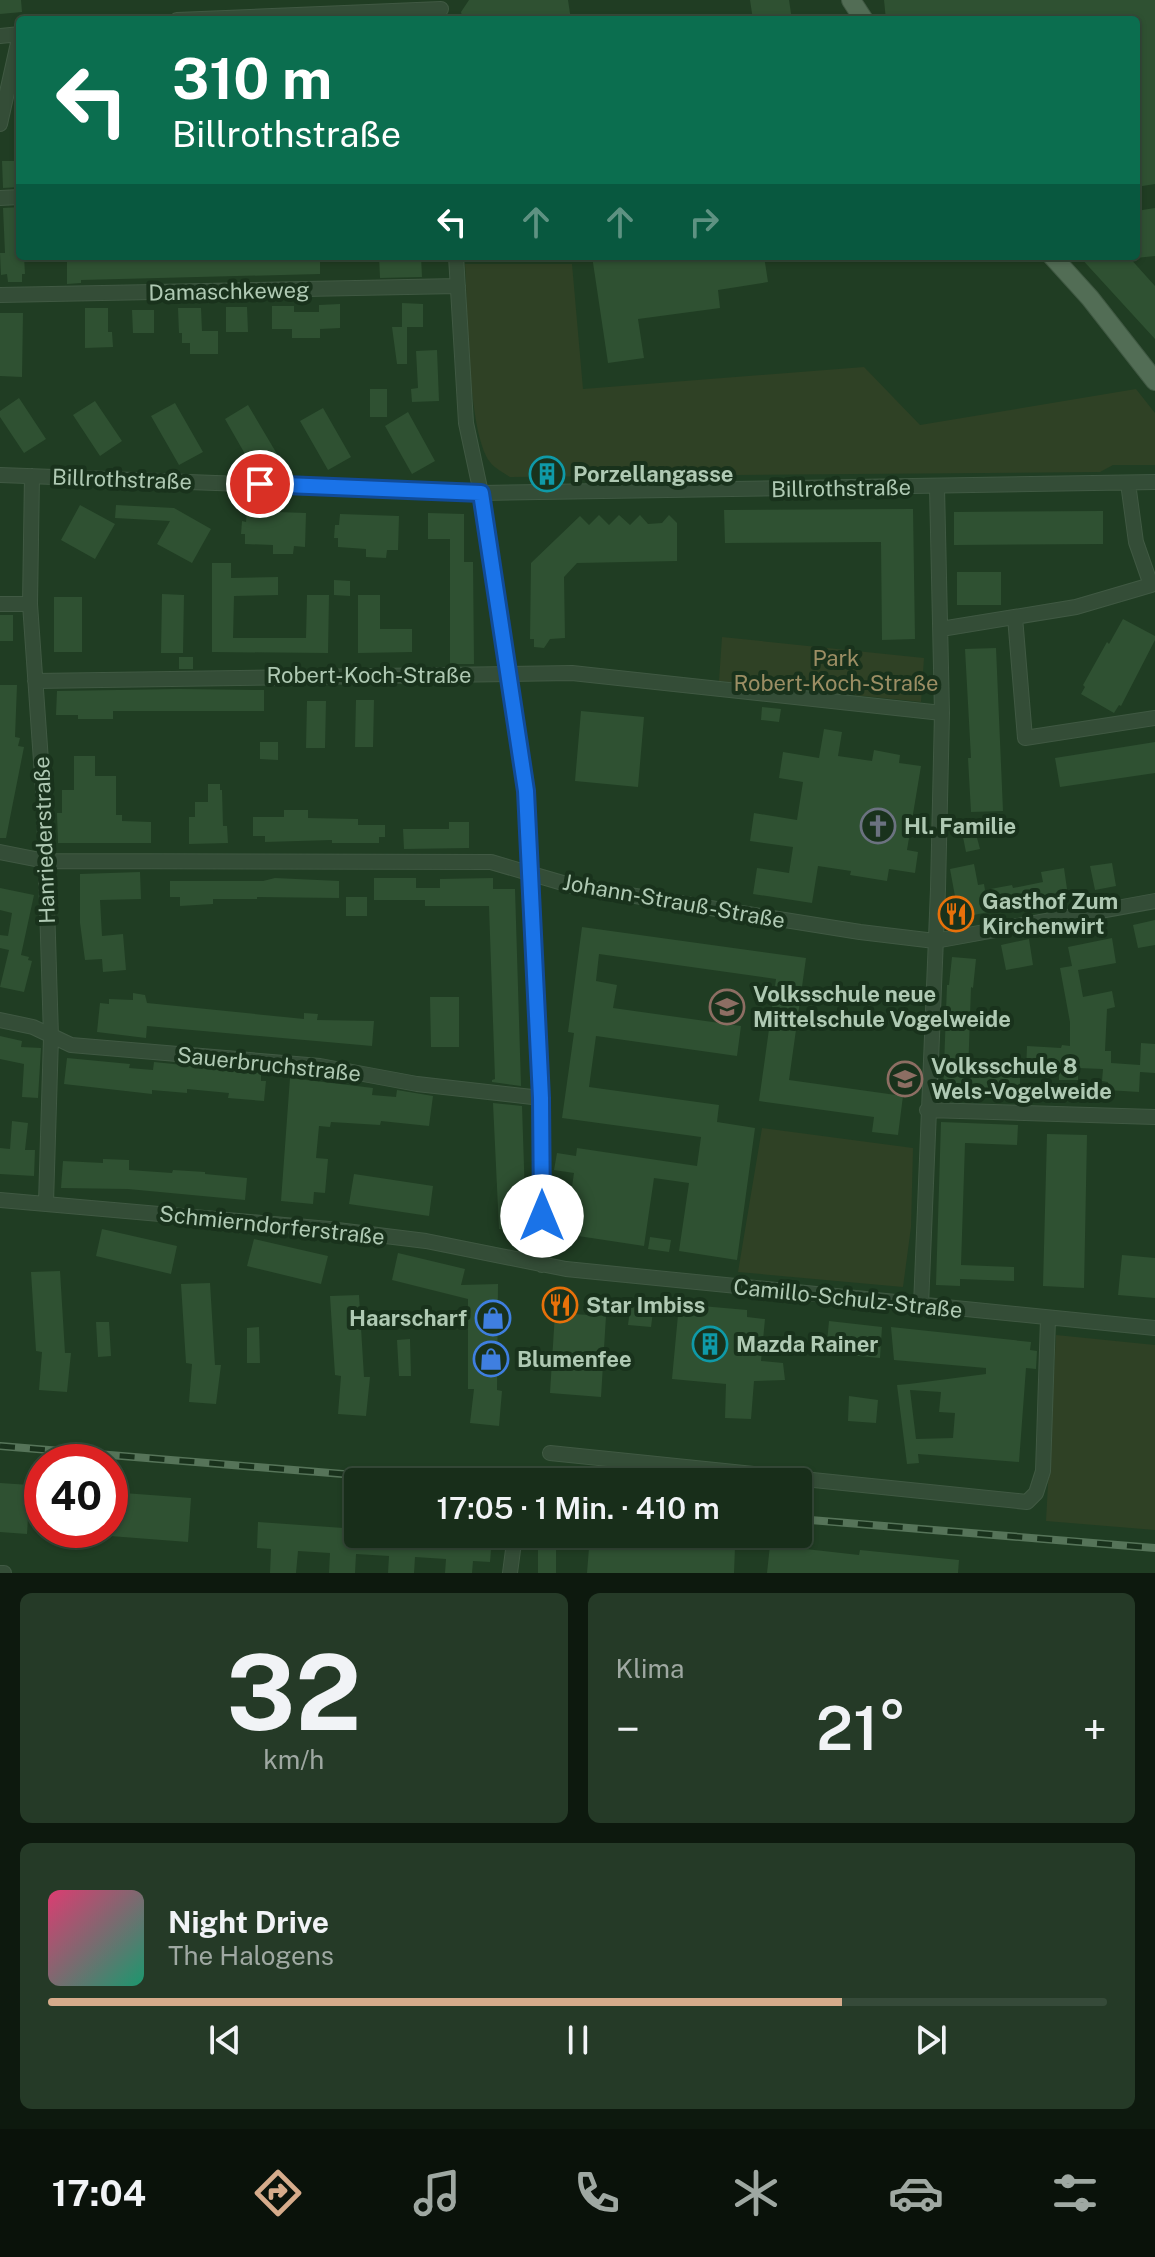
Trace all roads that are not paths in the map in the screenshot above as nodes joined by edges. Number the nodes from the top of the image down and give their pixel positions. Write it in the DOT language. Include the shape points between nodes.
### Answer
graph roads {
  1 [pos="443,10"];
  2 [pos="283,16"];
  3 [pos="16,52"];
  4 [pos="0,124"];
  5 [pos="456,260"];
  6 [pos="1056,260"];
  7 [pos="458,286"];
  8 [pos="0,295"];
  9 [pos="1155,381"];
  10 [pos="0,475"];
  11 [pos="32,476"];
  12 [pos="1155,482"];
  13 [pos="1128,483"];
  14 [pos="937,487"];
  15 [pos="481,493"];
  16 [pos="1153,590"];
  17 [pos="0,604"];
  18 [pos="30,604"];
  19 [pos="1015,617"];
  20 [pos="941,629"];
  21 [pos="510,675"];
  22 [pos="35,681"];
  23 [pos="942,713"];
  24 [pos="1155,718"];
  25 [pos="0,852"];
  26 [pos="45,861"];
  27 [pos="530,872"];
  28 [pos="1155,901"];
  29 [pos="935,941"];
  30 [pos="0,1020"];
  31 [pos="51,1037"];
  32 [pos="541,1098"];
  33 [pos="927,1110"];
  34 [pos="1155,1117"];
  35 [pos="0,1200"];
  36 [pos="46,1203"];
  37 [pos="542,1265"];
  38 [pos="921,1306"];
  39 [pos="1048,1319"];
  40 [pos="1155,1328"];
  41 [pos="550,1453"];
  42 [pos="513,1550"];
  43 [pos="510,1573"];
  1 -- 2 [label="street"];
  3 -- 4 [label="street"];
  5 -- 7 [label="street"];
  6 -- 9 [label="main road"];
  7 -- 8 [label="street, Damaschkeweg"];
  7 -- 15 [label="street" via="466,423"];
  10 -- 11 [label="street, Billrothstraße"];
  11 -- 15 [label="street, Billrothstraße"];
  11 -- 18 [label="street, Hanriederstraße"];
  12 -- 13 [label="street, Billrothstraße"];
  13 -- 14 [label="street, Billrothstraße"];
  13 -- 16 [label="street" via="1136,542"];
  14 -- 15 [label="street, Billrothstraße"];
  14 -- 20 [label="street"];
  15 -- 21 [label="street"];
  16 -- 19 [label="street"];
  17 -- 18 [label="street"];
  18 -- 22 [label="street, Hanriederstraße"];
  19 -- 20 [label="street"];
  19 -- 24 [label="street" via="1025,738"];
  20 -- 23 [label="street"];
  21 -- 22 [label="street, Robert-Koch-Straße"];
  21 -- 23 [label="street, Robert-Koch-Straße" via="572,673"];
  21 -- 27 [label="street" via="526,791"];
  22 -- 26 [label="street, Hanriederstraße"];
  23 -- 29 [label="street"];
  25 -- 26 [label="street, Johann-Strauß-Straße"];
  26 -- 27 [label="street, Johann-Strauß-Straße" via="491,862"];
  26 -- 31 [label="street, Hanriederstraße"];
  27 -- 29 [label="street, Johann-Strauß-Straße" via="573,886"];
  27 -- 32 [label="street"];
  28 -- 29 [label="street, Johann-Strauß-Straße"];
  29 -- 33 [label="street"];
  30 -- 31 [label="street, Sauerbruchstraße"];
  31 -- 32 [label="street, Sauerbruchstraße" via="71,1045 320,1066"];
  31 -- 36 [label="street, Hanriederstraße"];
  32 -- 37 [label="street"];
  33 -- 34 [label="street"];
  33 -- 38 [label="street"];
  35 -- 36 [label="street, Schmierndorferstraße"];
  36 -- 37 [label="street, Schmierndorferstraße" via="340,1230"];
  37 -- 38 [label="street, Camillo-Schulz-Straße"];
  38 -- 39 [label="street, Camillo-Schulz-Straße"];
  39 -- 40 [label="street, Camillo-Schulz-Straße"];
  39 -- 41 [label="street" via="1043,1471 1027,1502"];
  42 -- 43 [label="street"];
}
